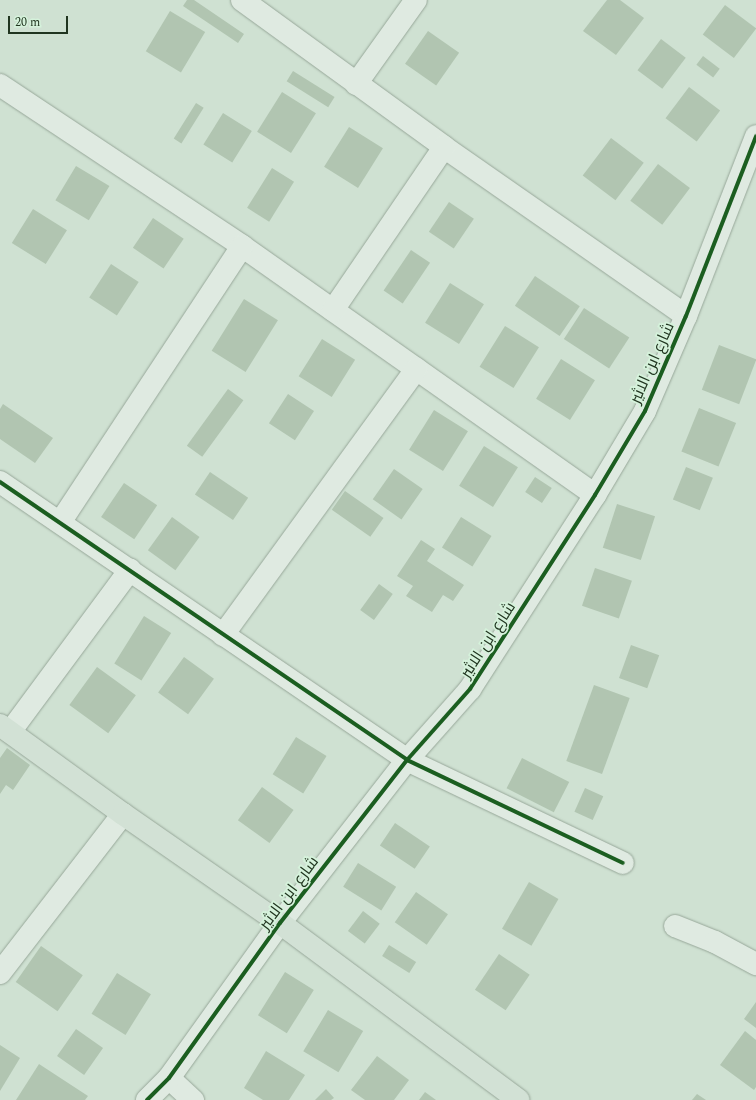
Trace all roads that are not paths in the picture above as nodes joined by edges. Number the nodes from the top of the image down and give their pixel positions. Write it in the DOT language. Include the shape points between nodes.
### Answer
graph roads {
  1 [pos="242,0"];
  2 [pos="416,0"];
  3 [pos="356,84"];
  4 [pos="0,85"];
  5 [pos="756,136"];
  6 [pos="444,147"];
  7 [pos="242,246"];
  8 [pos="333,310"];
  9 [pos="686,316"];
  10 [pos="416,369"];
  11 [pos="0,482"];
  12 [pos="595,495"];
  13 [pos="61,521"];
  14 [pos="130,570"];
  15 [pos="223,635"];
  16 [pos="5,728"];
  17 [pos="407,760"];
  18 [pos="123,814"];
  19 [pos="623,863"];
  20 [pos="280,923"];
  21 [pos="675,926"];
  22 [pos="756,964"];
  23 [pos="0,973"];
  24 [pos="169,1078"];
  25 [pos="147,1100"];
  26 [pos="193,1100"];
  27 [pos="518,1100"];
  1 -- 3 [label="street"];
  2 -- 3 [label="street"];
  3 -- 6 [label="street"];
  4 -- 7 [label="street"];
  5 -- 9 [label="street, شارع ابن الاثير"];
  6 -- 8 [label="street"];
  6 -- 9 [label="street"];
  7 -- 8 [label="street"];
  7 -- 13 [label="street"];
  8 -- 10 [label="street"];
  9 -- 12 [label="street, شارع ابن الاثير" via="645,411"];
  10 -- 12 [label="street"];
  10 -- 15 [label="street"];
  11 -- 13 [label="street"];
  12 -- 17 [label="street, شارع ابن الاثير" via="470,689"];
  13 -- 14 [label="street"];
  14 -- 15 [label="street"];
  14 -- 16 [label="street"];
  15 -- 17 [label="street"];
  16 -- 18 [label="main road"];
  17 -- 19 [label="street"];
  17 -- 20 [label="street, شارع ابن الاثير"];
  18 -- 20 [label="main road"];
  18 -- 23 [label="street"];
  20 -- 24 [label="street, شارع ابن الاثير"];
  20 -- 27 [label="main road"];
  21 -- 22 [label="street" via="715,942"];
  24 -- 25 [label="street, شارع ابن الاثير"];
  24 -- 26 [label="street"];
}
